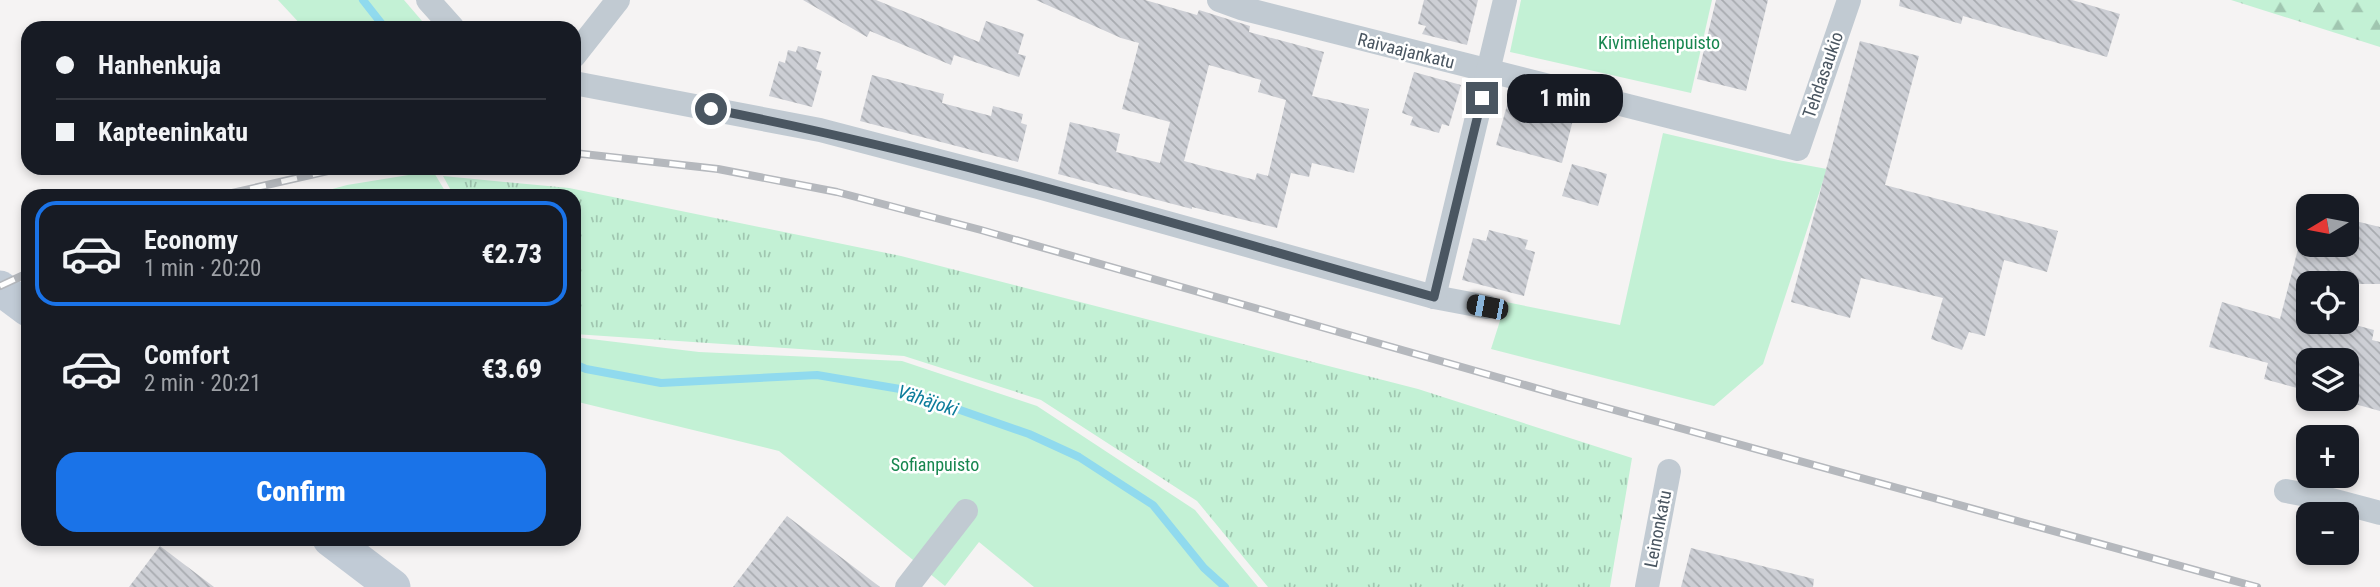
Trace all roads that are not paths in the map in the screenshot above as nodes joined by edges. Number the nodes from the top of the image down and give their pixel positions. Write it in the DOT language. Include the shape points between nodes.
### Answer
graph roads {
  1 [pos="428,0"];
  2 [pos="618,0"];
  3 [pos="1219,0"];
  4 [pos="1505,0"];
  5 [pos="1849,0"];
  6 [pos="447,21"];
  7 [pos="581,47"];
  8 [pos="1488,72"];
  9 [pos="581,84"];
  10 [pos="1798,149"];
  11 [pos="0,288"];
  12 [pos="1434,297"];
  13 [pos="21,304"];
  14 [pos="1487,307"];
  15 [pos="1669,471"];
  16 [pos="2286,491"];
  17 [pos="966,511"];
  18 [pos="2380,513"];
  19 [pos="339,546"];
  20 [pos="393,587"];
  21 [pos="906,587"];
  22 [pos="1647,587"];
  1 -- 6 [label="street"];
  2 -- 7 [label="street"];
  3 -- 8 [label="street, Raivaajankatu"];
  4 -- 8 [label="street"];
  5 -- 10 [label="street, Tehdasaukio"];
  8 -- 10 [label="street, Raivaajankatu"];
  8 -- 12 [label="street"];
  9 -- 12 [label="street" via="820,130"];
  11 -- 13 [label="street"];
  12 -- 14 [label="street"];
  15 -- 22 [label="street, Leinonkatu"];
  16 -- 18 [label="street"];
  17 -- 21 [label="street"];
  19 -- 20 [label="street"];
}
